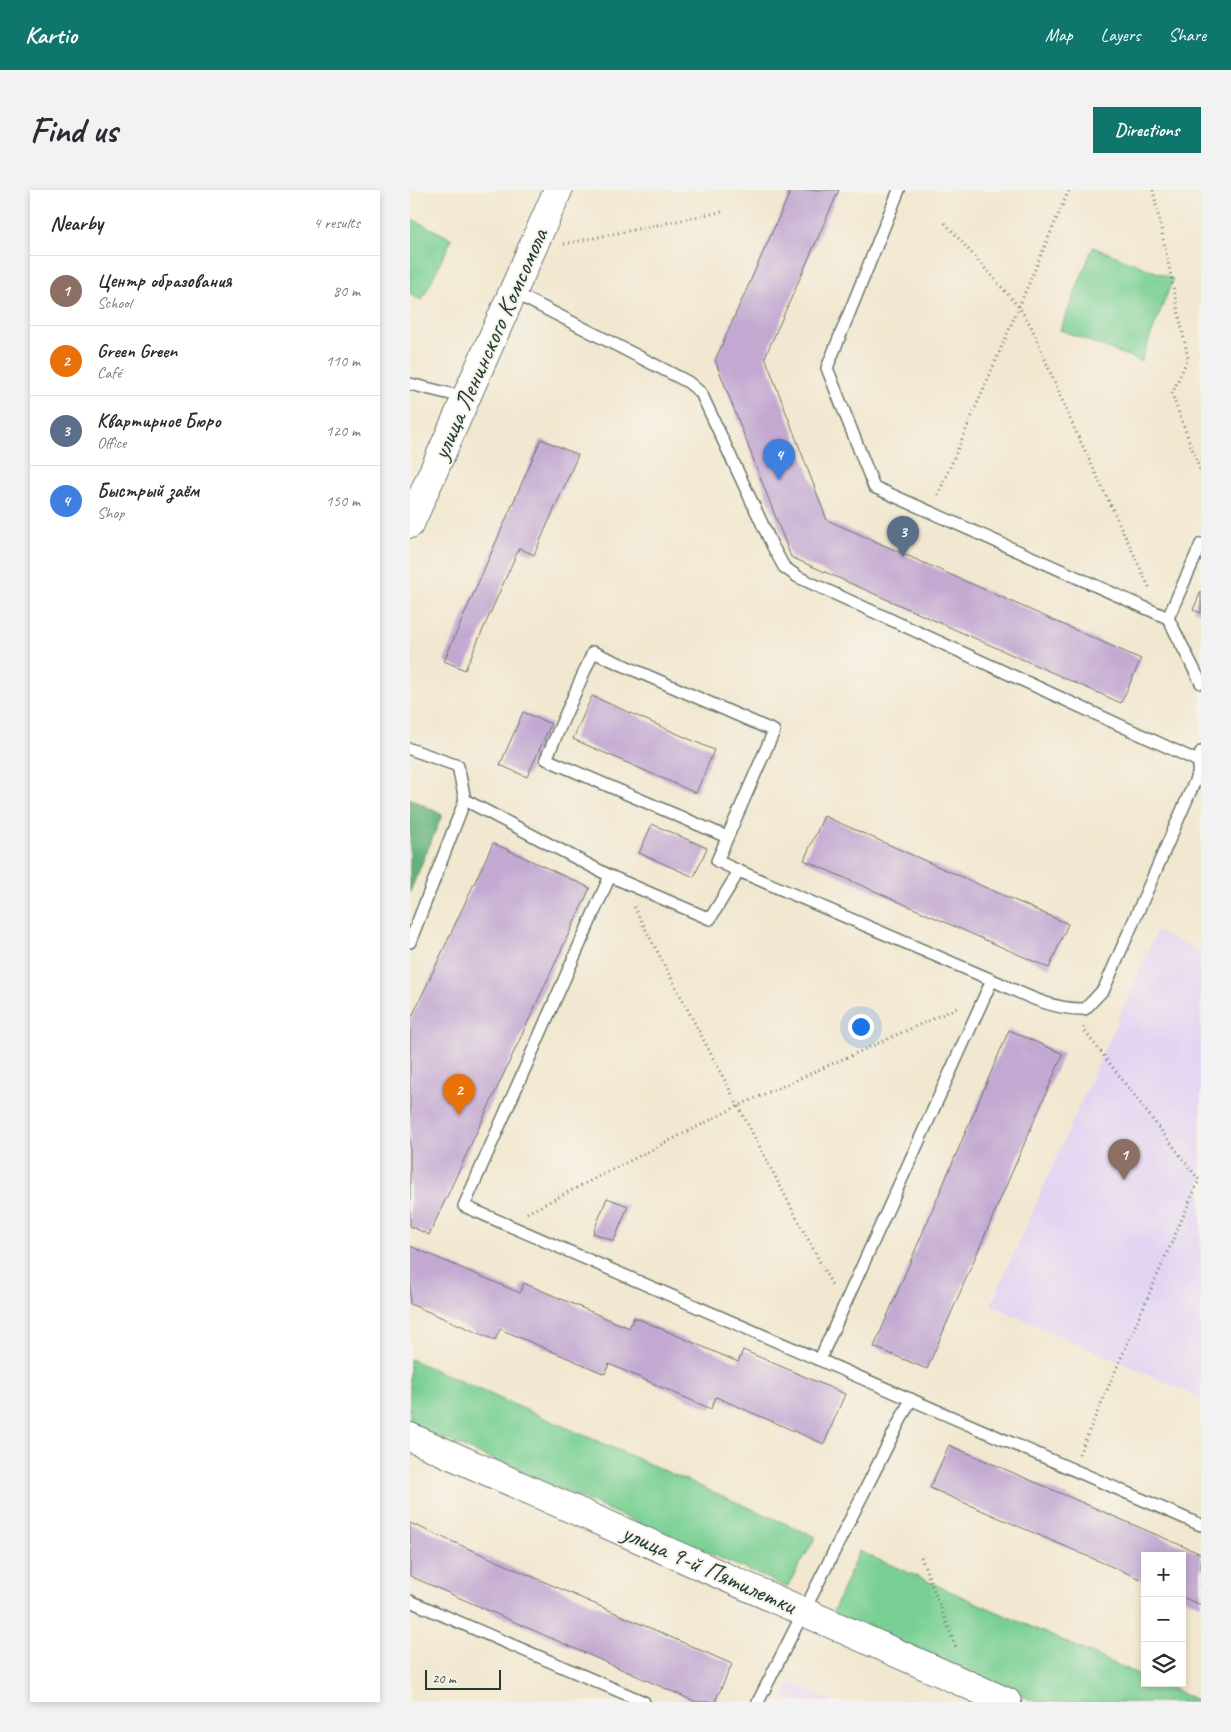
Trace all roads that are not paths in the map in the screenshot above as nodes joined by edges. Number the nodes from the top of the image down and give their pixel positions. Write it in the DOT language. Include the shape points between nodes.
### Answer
graph roads {
  1 [pos="558,190"];
  2 [pos="899,190"];
  3 [pos="513,292"];
  4 [pos="410,384"];
  5 [pos="467,398"];
  6 [pos="410,524"];
  7 [pos="1201,544"];
  8 [pos="1168,618"];
  9 [pos="1201,683"];
  10 [pos="410,749"];
  11 [pos="1200,757"];
  12 [pos="465,800"];
  13 [pos="727,837"];
  14 [pos="739,871"];
  15 [pos="610,876"];
  16 [pos="410,942"];
  17 [pos="992,980"];
  18 [pos="820,1359"];
  19 [pos="911,1399"];
  20 [pos="410,1437"];
  21 [pos="1201,1525"];
  22 [pos="410,1601"];
  23 [pos="806,1612"];
  24 [pos="644,1702"];
  25 [pos="758,1702"];
  26 [pos="1007,1702"];
  1 -- 3 [label="street, улица Ленинского Комсомола"];
  2 -- 8 [label="lane" via="827,368 874,487"];
  3 -- 5 [label="street, улица Ленинского Комсомола"];
  3 -- 11 [label="lane" via="688,382 701,393 773,547 784,567 798,577"];
  4 -- 5 [label="lane"];
  5 -- 6 [label="street, улица Ленинского Комсомола"];
  7 -- 8 [label="lane"];
  8 -- 9 [label="lane"];
  10 -- 12 [label="lane" via="458,766"];
  11 -- 17 [label="lane" via="1198,774 1104,989 1086,1009 1048,1005"];
  12 -- 15 [label="lane"];
  12 -- 16 [label="lane"];
  13 -- 13 [label="lane" via="774,731 593,652 546,759"];
  13 -- 14 [label="lane" via="717,861"];
  14 -- 15 [label="lane" via="710,919"];
  14 -- 17 [label="lane"];
  15 -- 18 [label="lane" via="464,1206"];
  17 -- 18 [label="lane"];
  18 -- 19 [label="lane"];
  19 -- 21 [label="lane"];
  19 -- 23 [label="lane"];
  20 -- 23 [label="street, улица 9-й Пятилетки"];
  22 -- 24 [label="lane"];
  23 -- 25 [label="lane"];
  23 -- 26 [label="street, улица 9-й Пятилетки"];
}
